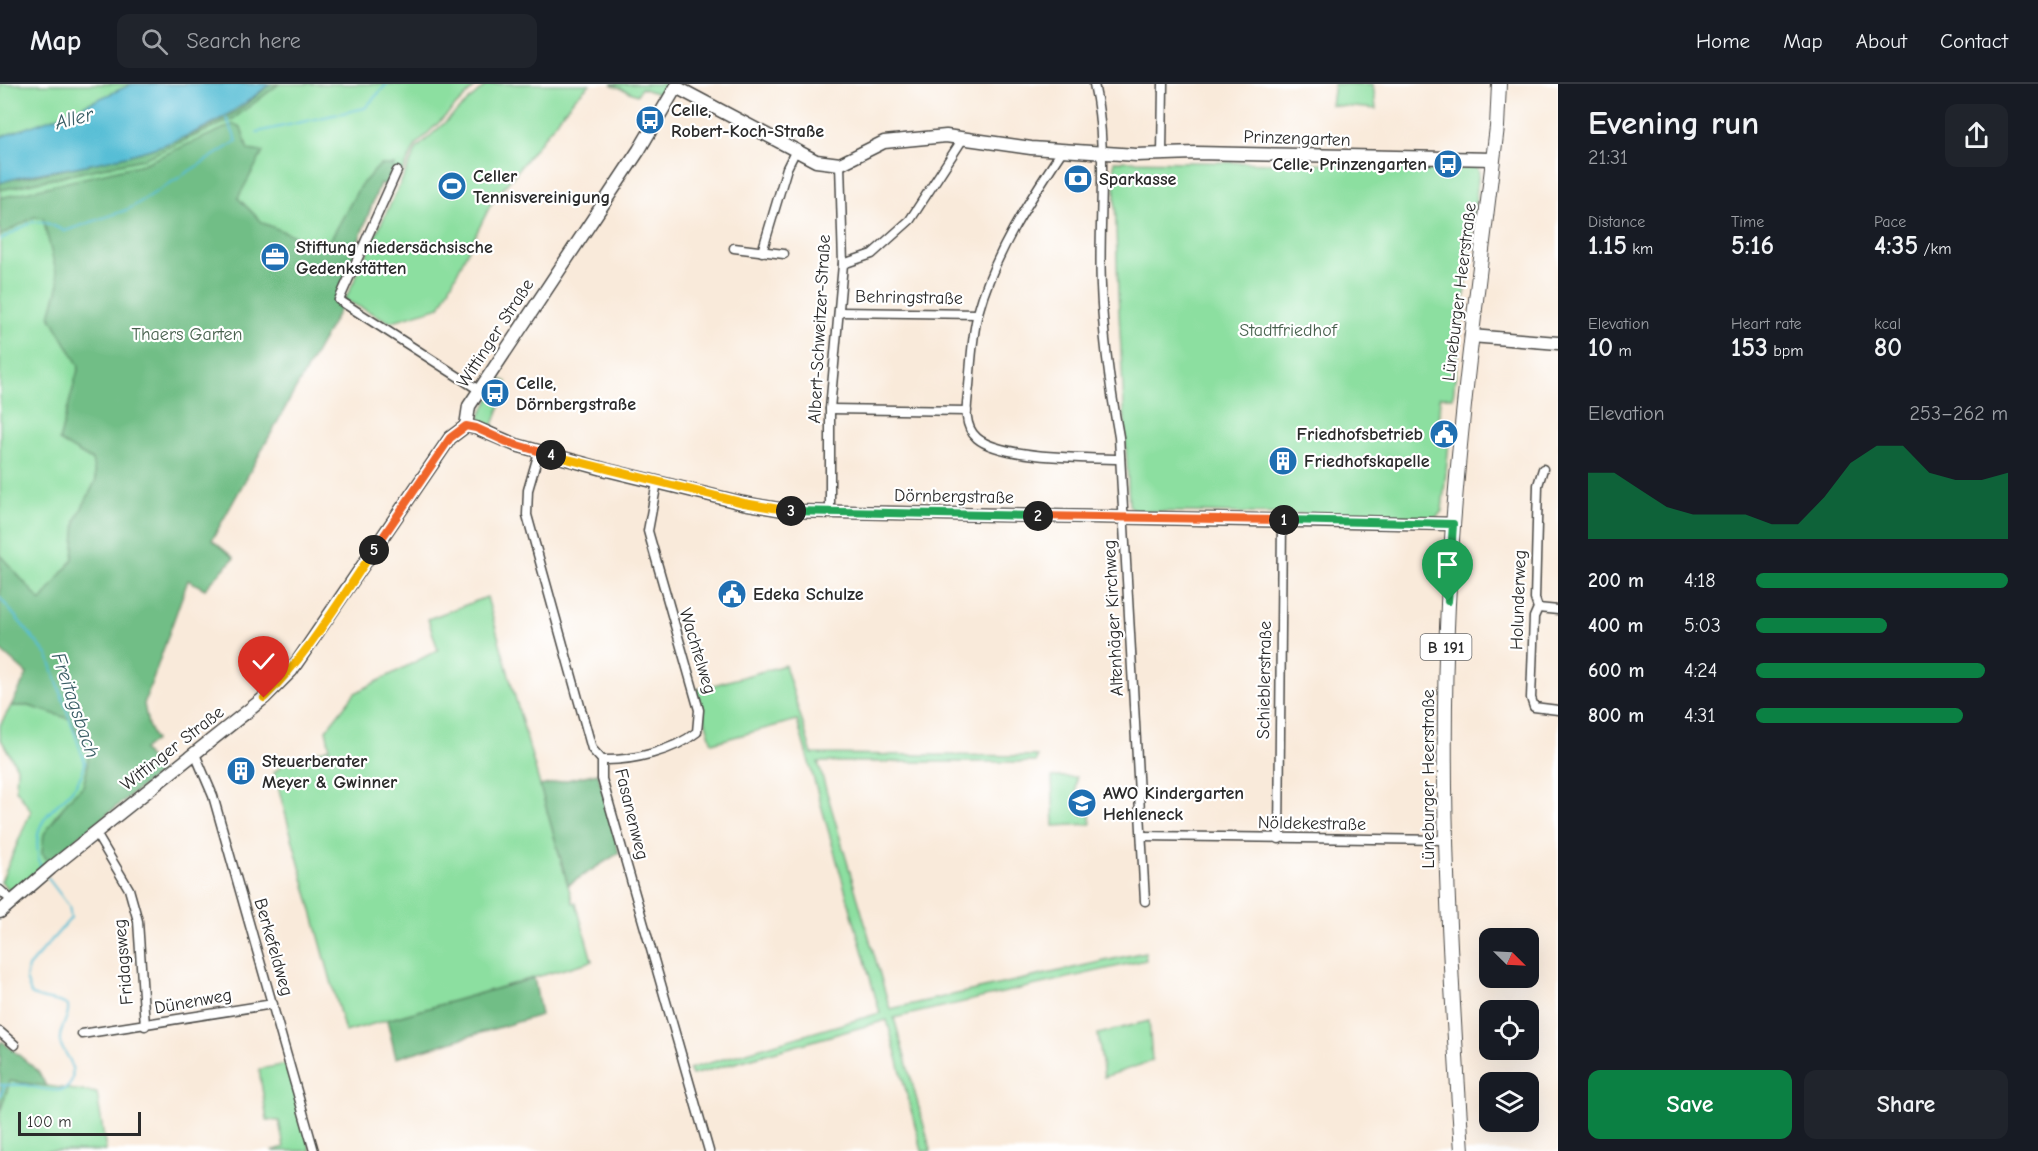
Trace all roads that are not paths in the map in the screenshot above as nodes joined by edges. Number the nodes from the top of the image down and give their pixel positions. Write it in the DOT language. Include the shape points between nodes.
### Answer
graph roads {
  1 [pos="1094,84"];
  2 [pos="1163,84"];
  3 [pos="1499,84"];
  4 [pos="677,85"];
  5 [pos="964,137"];
  6 [pos="796,150"];
  7 [pos="1062,151"];
  8 [pos="1101,154"];
  9 [pos="1162,155"];
  10 [pos="1493,159"];
  11 [pos="840,164"];
  12 [pos="397,171"];
  13 [pos="734,248"];
  14 [pos="762,252"];
  15 [pos="784,254"];
  16 [pos="843,264"];
  17 [pos="839,312"];
  18 [pos="978,314"];
  19 [pos="1472,336"];
  20 [pos="1558,343"];
  21 [pos="479,390"];
  22 [pos="830,410"];
  23 [pos="967,411"];
  24 [pos="466,426"];
  25 [pos="539,452"];
  26 [pos="1120,459"];
  27 [pos="1543,469"];
  28 [pos="657,482"];
  29 [pos="830,512"];
  30 [pos="1123,517"];
  31 [pos="1282,520"];
  32 [pos="1453,524"];
  33 [pos="1538,608"];
  34 [pos="1558,610"];
  35 [pos="1558,710"];
  36 [pos="195,754"];
  37 [pos="602,760"];
  38 [pos="95,832"];
  39 [pos="1142,836"];
  40 [pos="1279,839"];
  41 [pos="1445,840"];
  42 [pos="0,890"];
  43 [pos="12,901"];
  44 [pos="1145,901"];
  45 [pos="0,912"];
  46 [pos="273,1004"];
  47 [pos="145,1026"];
  48 [pos="0,1032"];
  49 [pos="82,1034"];
  50 [pos="15,1045"];
  51 [pos="314,1151"];
  52 [pos="709,1151"];
  53 [pos="1462,1151"];
  1 -- 8 [label="street, Altenhäger Kirchweg"];
  2 -- 9 [label="street"];
  3 -- 10 [label="main road, Lüneburger Heerstraße / B 191"];
  4 -- 6 [label="main road"];
  4 -- 21 [label="main road, Wittinger Straße" via="639,150"];
  5 -- 7 [label="main road"];
  5 -- 11 [label="main road" via="884,142"];
  5 -- 16 [label="street" via="910,220 872,254"];
  6 -- 11 [label="main road" via="827,165"];
  6 -- 14 [label="street"];
  7 -- 8 [label="main road"];
  7 -- 18 [label="street" via="1007,242"];
  8 -- 9 [label="main road, Prinzengarten"];
  8 -- 26 [label="street, Altenhäger Kirchweg" via="1101,286"];
  9 -- 10 [label="main road, Prinzengarten"];
  10 -- 19 [label="main road, Lüneburger Heerstraße / B 191"];
  11 -- 16 [label="street, Albert-Schweitzer-Straße"];
  12 -- 21 [label="street" via="339,300"];
  13 -- 14 [label="street"];
  14 -- 15 [label="street"];
  16 -- 17 [label="street, Albert-Schweitzer-Straße"];
  17 -- 18 [label="street, Behringstraße"];
  17 -- 22 [label="street, Albert-Schweitzer-Straße"];
  18 -- 23 [label="street"];
  19 -- 20 [label="main road"];
  19 -- 32 [label="main road, Lüneburger Heerstraße / B 191"];
  21 -- 24 [label="main road, Wittinger Straße" via="468,408"];
  22 -- 23 [label="street"];
  22 -- 29 [label="street, Albert-Schweitzer-Straße"];
  23 -- 26 [label="street" via="969,428 990,445 1056,458"];
  24 -- 25 [label="main road, Dörnbergstraße"];
  24 -- 36 [label="main road, Wittinger Straße" via="450,438 291,671"];
  25 -- 28 [label="main road, Dörnbergstraße"];
  25 -- 37 [label="street, Fasanenweg" via="528,490 527,515 592,749"];
  26 -- 30 [label="street, Altenhäger Kirchweg"];
  27 -- 33 [label="street, Holunderweg" via="1538,485"];
  28 -- 29 [label="main road, Dörnbergstraße" via="767,507"];
  28 -- 37 [label="street, Wachtelweg" via="648,531 699,710 697,732 683,743 618,761"];
  29 -- 30 [label="main road, Dörnbergstraße"];
  30 -- 31 [label="main road, Dörnbergstraße"];
  30 -- 39 [label="street, Altenhäger Kirchweg"];
  31 -- 32 [label="main road, Dörnbergstraße"];
  31 -- 40 [label="street, Schieblerstraße"];
  32 -- 41 [label="main road, Lüneburger Heerstraße / B 191" via="1445,682"];
  33 -- 34 [label="street"];
  33 -- 35 [label="street, Holunderweg" via="1534,618 1531,704"];
  36 -- 38 [label="main road, Wittinger Straße"];
  36 -- 46 [label="street, Berkefeldweg" via="213,796"];
  37 -- 52 [label="street, Fasanenweg" via="602,779"];
  38 -- 43 [label="main road, Wittinger Straße"];
  38 -- 47 [label="street, Fridagsweg" via="129,889 138,921"];
  39 -- 40 [label="street, Nöldekestraße"];
  39 -- 44 [label="street, Altenhäger Kirchweg"];
  40 -- 41 [label="street, Nöldekestraße"];
  41 -- 53 [label="main road, Lüneburger Heerstraße / B 191"];
  42 -- 43 [label="street"];
  43 -- 45 [label="main road, Wittinger Straße"];
  46 -- 47 [label="street, Dünenweg"];
  46 -- 51 [label="street, Berkefeldweg"];
  47 -- 49 [label="street, Dünenweg"];
  48 -- 50 [label="street"];
}
